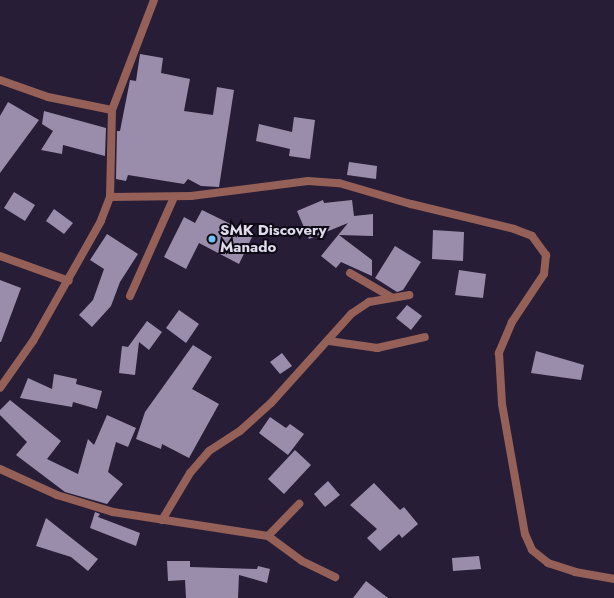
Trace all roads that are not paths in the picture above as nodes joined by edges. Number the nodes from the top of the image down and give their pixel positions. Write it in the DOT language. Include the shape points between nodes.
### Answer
graph roads {
  1 [pos="154,0"];
  2 [pos="0,80"];
  3 [pos="112,110"];
  4 [pos="110,197"];
  5 [pos="174,197"];
  6 [pos="0,256"];
  7 [pos="350,273"];
  8 [pos="69,281"];
  9 [pos="409,295"];
  10 [pos="130,296"];
  11 [pos="391,297"];
  12 [pos="425,337"];
  13 [pos="329,341"];
  14 [pos="0,388"];
  15 [pos="0,469"];
  16 [pos="299,504"];
  17 [pos="162,520"];
  18 [pos="268,536"];
  19 [pos="335,577"];
  20 [pos="614,579"];
  1 -- 3 [label="street"];
  2 -- 3 [label="street" via="48,97"];
  3 -- 4 [label="street"];
  4 -- 5 [label="street"];
  4 -- 8 [label="street"];
  5 -- 10 [label="street"];
  5 -- 20 [label="street" via="308,181 339,183 532,236 546,255 544,274 512,322 499,353 502,404 525,534 532,550 548,563 575,572"];
  6 -- 8 [label="street"];
  7 -- 11 [label="street"];
  8 -- 14 [label="street" via="33,341"];
  9 -- 11 [label="street"];
  11 -- 13 [label="street" via="369,302 351,314"];
  12 -- 13 [label="street" via="377,348"];
  13 -- 17 [label="street" via="266,408 240,431 209,451 190,473"];
  15 -- 17 [label="street" via="57,495 113,512"];
  16 -- 18 [label="street"];
  17 -- 18 [label="street"];
  18 -- 19 [label="street" via="302,561"];
}
